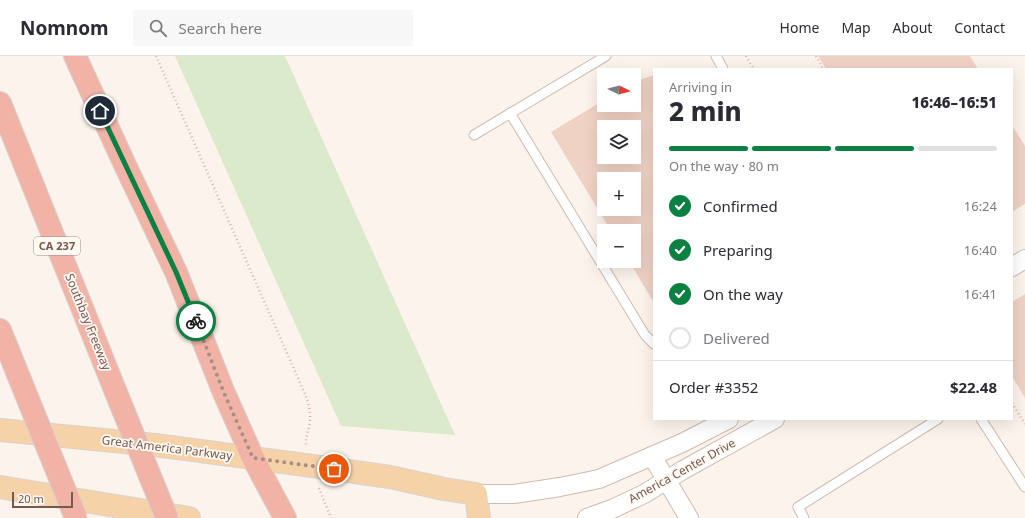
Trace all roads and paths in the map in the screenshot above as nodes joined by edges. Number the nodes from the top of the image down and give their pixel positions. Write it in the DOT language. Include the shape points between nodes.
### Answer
graph roads {
  1 [pos="74,56"];
  2 [pos="156,56"];
  3 [pos="606,56"];
  4 [pos="716,56"];
  5 [pos="746,56"];
  6 [pos="816,56"];
  7 [pos="722,68"];
  8 [pos="753,68"];
  9 [pos="822,68"];
  10 [pos="0,103"];
  11 [pos="510,113"];
  12 [pos="474,135"];
  13 [pos="1025,259"];
  14 [pos="1013,266"];
  15 [pos="0,330"];
  16 [pos="653,343"];
  17 [pos="1013,405"];
  18 [pos="727,420"];
  19 [pos="773,420"];
  20 [pos="936,420"];
  21 [pos="982,420"];
  22 [pos="1025,424"];
  23 [pos="0,430"];
  24 [pos="305,439"];
  25 [pos="652,456"];
  26 [pos="253,458"];
  27 [pos="666,481"];
  28 [pos="0,487"];
  29 [pos="1025,488"];
  30 [pos="476,494"];
  31 [pos="76,518"];
  32 [pos="167,518"];
  33 [pos="189,518"];
  34 [pos="284,518"];
  35 [pos="479,518"];
  36 [pos="587,518"];
  37 [pos="688,518"];
  38 [pos="804,518"];
  1 -- 26 [label="highway" via="176,272"];
  2 -- 24 [label="path" via="306,394 310,420"];
  3 -- 11 [label="lane"];
  4 -- 7 [label="lane"];
  5 -- 8 [label="path"];
  6 -- 9 [label="path"];
  10 -- 32 [label="highway, Southbay Freeway / CA 237, bridge"];
  11 -- 12 [label="lane"];
  11 -- 16 [label="lane" via="645,335"];
  13 -- 14 [label="street"];
  15 -- 31 [label="highway, bridge"];
  17 -- 22 [label="path"];
  18 -- 25 [label="street, America Center Drive"];
  19 -- 27 [label="street, America Center Drive"];
  20 -- 38 [label="lane" via="798,507"];
  21 -- 29 [label="lane"];
  23 -- 26 [label="main road, Great America Parkway"];
  25 -- 27 [label="street"];
  25 -- 30 [label="street, America Center Drive" via="593,480 514,494"];
  26 -- 30 [label="main road, Great America Parkway" via="390,477"];
  26 -- 34 [label="highway"];
  27 -- 36 [label="street, America Center Drive" via="612,509"];
  27 -- 37 [label="street"];
  28 -- 33 [label="main road"];
  30 -- 35 [label="main road"];
}
